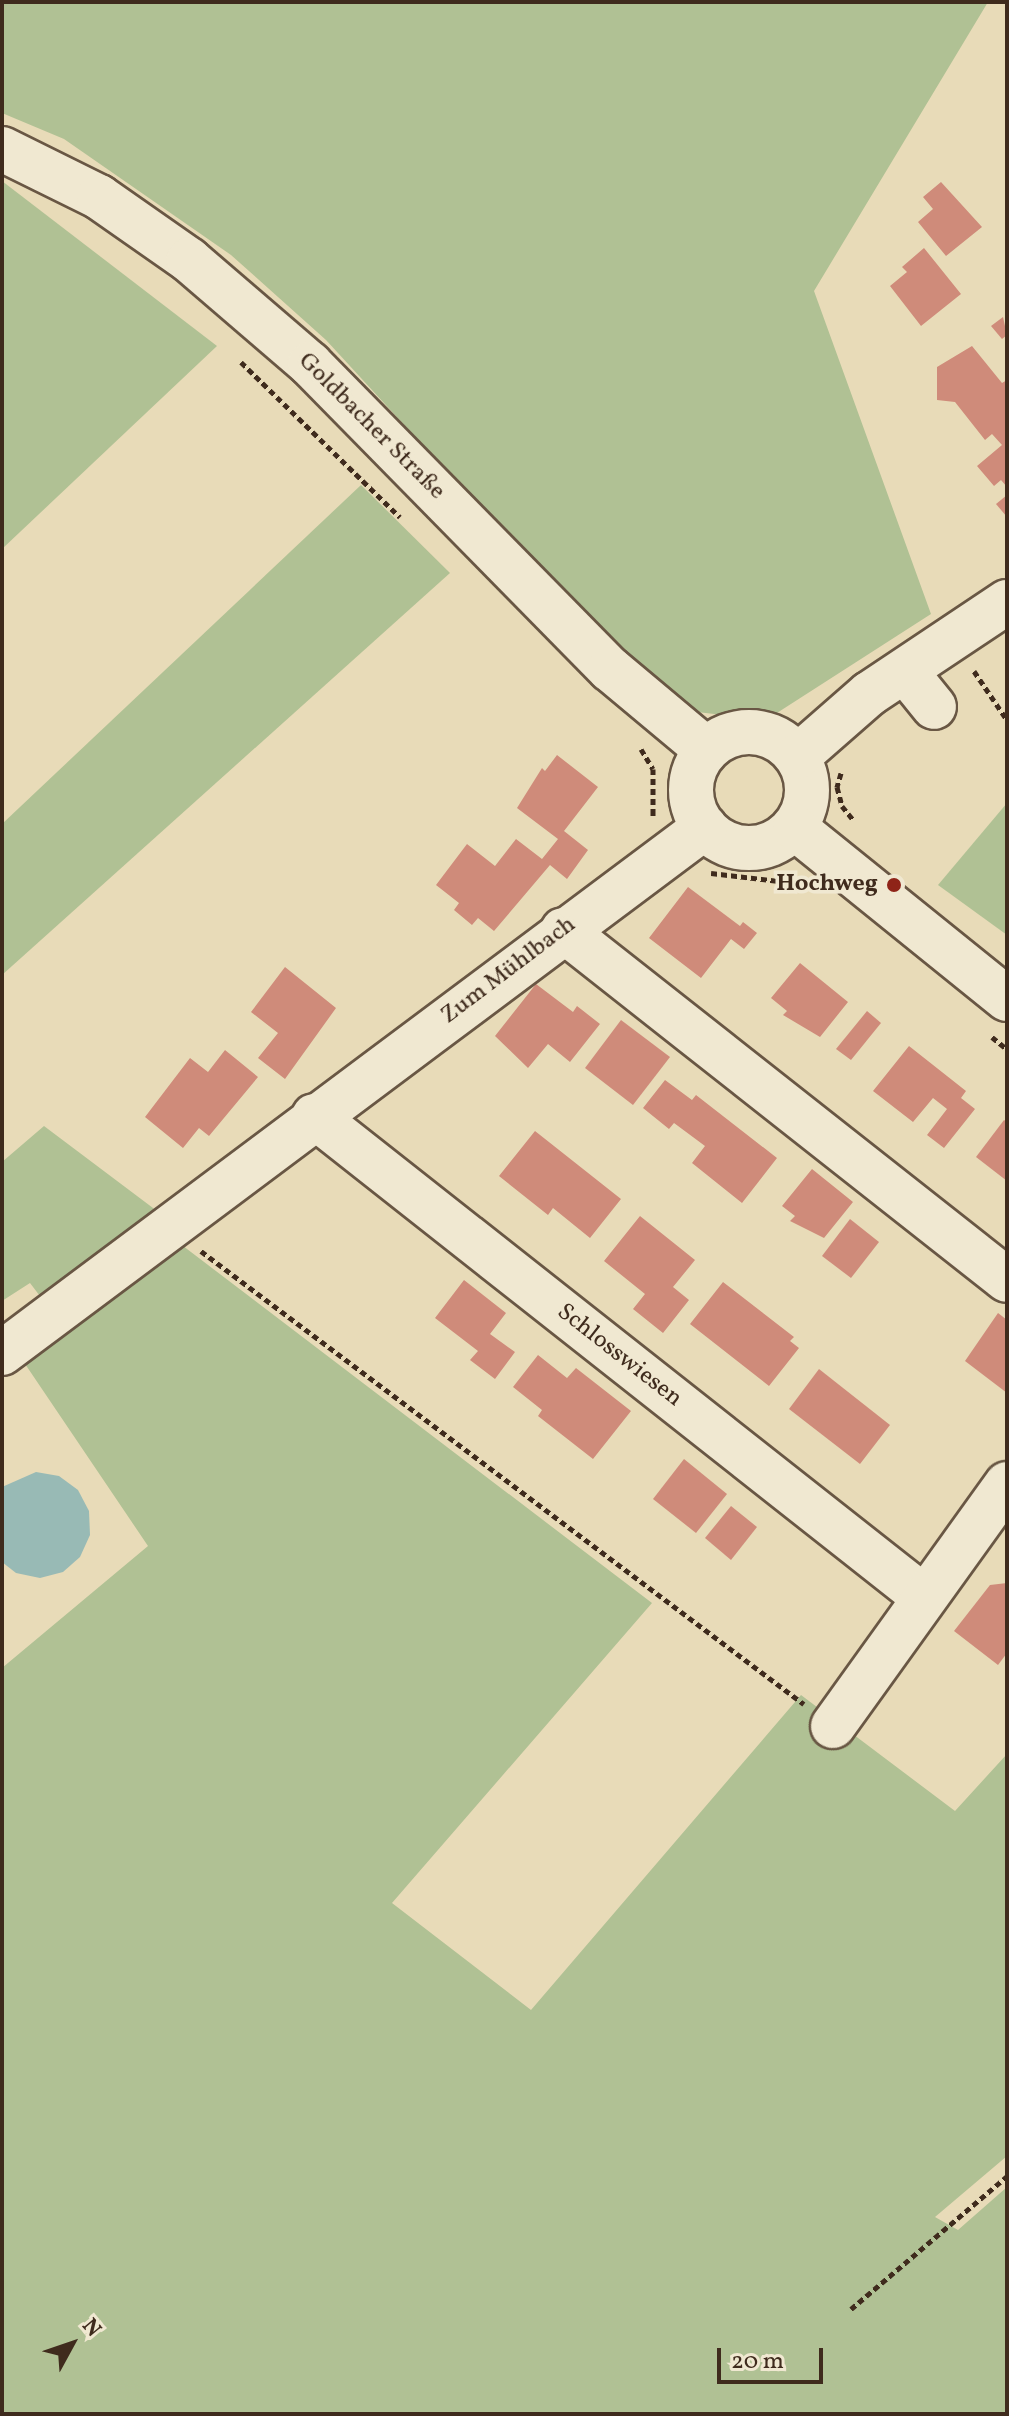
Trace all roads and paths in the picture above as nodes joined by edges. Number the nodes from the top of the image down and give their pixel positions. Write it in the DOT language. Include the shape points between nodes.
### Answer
graph roads {
  1 [pos="2,149"];
  2 [pos="1007,602"];
  3 [pos="952,640"];
  4 [pos="905,671"];
  5 [pos="934,707"];
  6 [pos="1007,720"];
  7 [pos="707,750"];
  8 [pos="797,757"];
  9 [pos="705,827"];
  10 [pos="795,828"];
  11 [pos="563,930"];
  12 [pos="1007,999"];
  13 [pos="314,1116"];
  14 [pos="166,1226"];
  15 [pos="1007,1280"];
  16 [pos="2,1353"];
  17 [pos="1007,1484"];
  18 [pos="924,1597"];
  19 [pos="833,1726"];
  20 [pos="1007,2176"];
  21 [pos="851,2309"];
  1 -- 7 [label="street, Goldbacher Straße" via="99,197 201,271 310,364 610,669"];
  2 -- 3 [label="street"];
  3 -- 4 [label="street"];
  3 -- 6 [label="path"];
  4 -- 5 [label="street"];
  4 -- 8 [label="street" via="869,694"];
  7 -- 8 [label="street" via="721,740 754,732 786,745"];
  7 -- 9 [label="street" via="695,770 691,794"];
  8 -- 10 [label="street" via="807,780 806,806"];
  9 -- 10 [label="street" via="732,846 749,849 782,839"];
  9 -- 11 [label="street, Zum Mühlbach"];
  10 -- 12 [label="street"];
  11 -- 13 [label="street, Zum Mühlbach"];
  11 -- 15 [label="street"];
  13 -- 14 [label="street, Zum Mühlbach"];
  13 -- 18 [label="street, Schlosswiesen"];
  14 -- 16 [label="street, Zum Mühlbach"];
  14 -- 19 [label="path"];
  17 -- 18 [label="street"];
  18 -- 19 [label="street"];
  20 -- 21 [label="path"];
}
